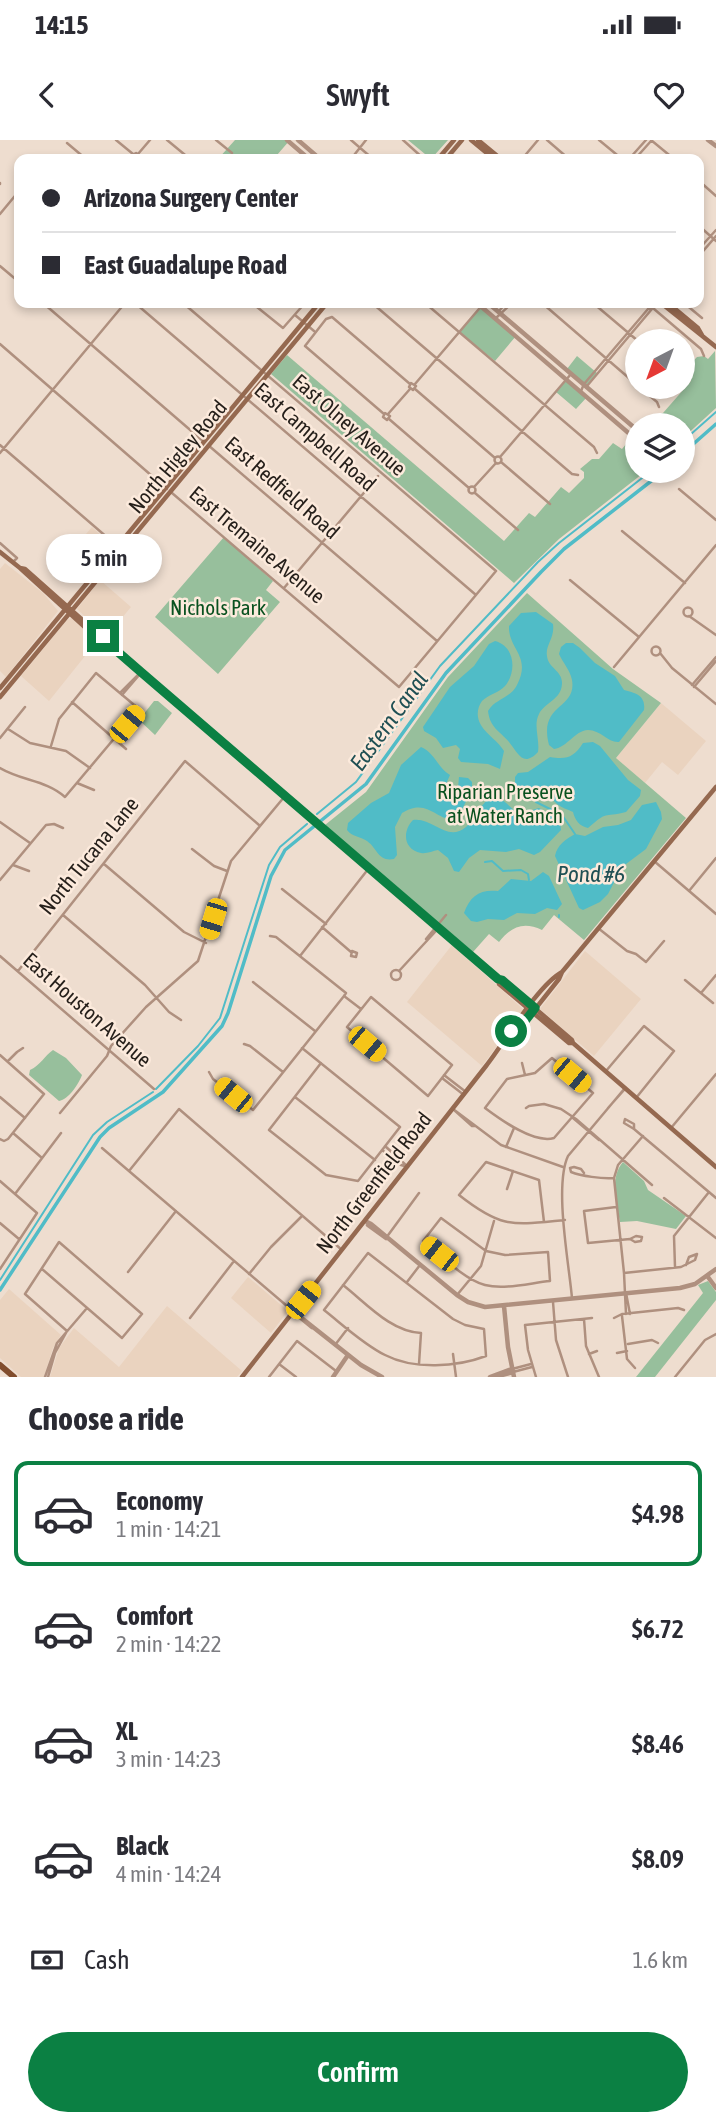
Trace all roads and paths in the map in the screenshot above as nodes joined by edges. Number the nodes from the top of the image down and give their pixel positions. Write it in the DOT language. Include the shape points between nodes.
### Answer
graph roads {
  1 [pos="116,140"];
  2 [pos="150,140"];
  3 [pos="167,140"];
  4 [pos="216,140"];
  5 [pos="287,140"];
  6 [pos="298,140"];
  7 [pos="351,140"];
  8 [pos="366,140"];
  9 [pos="403,140"];
  10 [pos="454,140"];
  11 [pos="462,140"];
  12 [pos="471,140"];
  13 [pos="478,140"];
  14 [pos="538,140"];
  15 [pos="547,140"];
  16 [pos="599,140"];
  17 [pos="646,140"];
  18 [pos="651,140"];
  19 [pos="708,140"];
  20 [pos="67,143"];
  21 [pos="716,146"];
  22 [pos="360,148"];
  23 [pos="232,153"];
  24 [pos="80,154"];
  25 [pos="132,154"];
  26 [pos="139,154"];
  27 [pos="184,154"];
  28 [pos="303,154"];
  29 [pos="314,154"];
  30 [pos="355,154"];
  31 [pos="367,154"];
  32 [pos="418,154"];
  33 [pos="442,154"];
  34 [pos="450,154"];
  35 [pos="488,154"];
  36 [pos="495,154"];
  37 [pos="526,154"];
  38 [pos="563,154"];
  39 [pos="616,154"];
  40 [pos="633,154"];
  41 [pos="639,154"];
  42 [pos="668,154"];
  43 [pos="13,199"];
  44 [pos="0,214"];
  45 [pos="716,230"];
  46 [pos="714,238"];
  47 [pos="0,266"];
  48 [pos="14,278"];
  49 [pos="49,308"];
  50 [pos="121,308"];
  51 [pos="141,308"];
  52 [pos="189,308"];
  53 [pos="258,308"];
  54 [pos="301,308"];
  55 [pos="316,308"];
  56 [pos="322,308"];
  57 [pos="378,308"];
  58 [pos="431,308"];
  59 [pos="480,308"];
  60 [pos="487,308"];
  61 [pos="491,308"];
  62 [pos="503,308"];
  63 [pos="506,308"];
  64 [pos="548,308"];
  65 [pos="599,308"];
  66 [pos="652,308"];
  67 [pos="666,308"];
  68 [pos="674,308"];
  69 [pos="690,308"];
  70 [pos="500,313"];
  71 [pos="295,316"];
  72 [pos="496,318"];
  73 [pos="702,318"];
  74 [pos="305,324"];
  75 [pos="634,329"];
  76 [pos="625,330"];
  77 [pos="315,332"];
  78 [pos="459,332"];
  79 [pos="703,335"];
  80 [pos="625,340"];
  81 [pos="0,344"];
  82 [pos="91,344"];
  83 [pos="716,347"];
  84 [pos="704,356"];
  85 [pos="437,358"];
  86 [pos="608,360"];
  87 [pos="264,373"];
  88 [pos="571,374"];
  89 [pos="625,375"];
  90 [pos="567,380"];
  91 [pos="412,386"];
  92 [pos="585,386"];
  93 [pos="52,388"];
  94 [pos="581,391"];
  95 [pos="244,397"];
  96 [pos="653,399"];
  97 [pos="545,405"];
  98 [pos="659,408"];
  99 [pos="386,414"];
  100 [pos="625,420"];
  101 [pos="625,430"];
  102 [pos="523,431"];
  103 [pos="206,443"];
  104 [pos="0,445"];
  105 [pos="4,448"];
  106 [pos="0,453"];
  107 [pos="597,453"];
  108 [pos="495,457"];
  109 [pos="500,457"];
  110 [pos="501,462"];
  111 [pos="496,463"];
  112 [pos="578,475"];
  113 [pos="378,476"];
  114 [pos="472,488"];
  115 [pos="167,489"];
  116 [pos="679,489"];
  117 [pos="360,496"];
  118 [pos="550,504"];
  119 [pos="716,520"];
  120 [pos="518,530"];
  121 [pos="622,531"];
  122 [pos="0,543"];
  123 [pos="322,543"];
  124 [pos="716,545"];
  125 [pos="119,548"];
  126 [pos="0,552"];
  127 [pos="13,562"];
  128 [pos="570,580"];
  129 [pos="685,583"];
  130 [pos="284,588"];
  131 [pos="476,595"];
  132 [pos="65,607"];
  133 [pos="70,612"];
  134 [pos="689,616"];
  135 [pos="716,635"];
  136 [pos="639,638"];
  137 [pos="437,641"];
  138 [pos="660,653"];
  139 [pos="716,659"];
  140 [pos="614,667"];
  141 [pos="18,670"];
  142 [pos="141,672"];
  143 [pos="693,686"];
  144 [pos="0,688"];
  145 [pos="121,694"];
  146 [pos="0,697"];
  147 [pos="72,702"];
  148 [pos="716,704"];
  149 [pos="26,706"];
  150 [pos="8,729"];
  151 [pos="0,738"];
  152 [pos="114,739"];
  153 [pos="51,746"];
  154 [pos="126,749"];
  155 [pos="0,768"];
  156 [pos="90,768"];
  157 [pos="77,783"];
  158 [pos="716,787"];
  159 [pos="94,790"];
  160 [pos="285,796"];
  161 [pos="0,822"];
  162 [pos="259,825"];
  163 [pos="64,828"];
  164 [pos="30,843"];
  165 [pos="192,849"];
  166 [pos="716,858"];
  167 [pos="654,861"];
  168 [pos="104,864"];
  169 [pos="13,865"];
  170 [pos="369,868"];
  171 [pos="29,871"];
  172 [pos="227,871"];
  173 [pos="0,880"];
  174 [pos="282,889"];
  175 [pos="689,891"];
  176 [pos="716,914"];
  177 [pos="63,915"];
  178 [pos="446,915"];
  179 [pos="324,926"];
  180 [pos="437,926"];
  181 [pos="598,928"];
  182 [pos="270,936"];
  183 [pos="664,941"];
  184 [pos="206,943"];
  185 [pos="351,952"];
  186 [pos="0,956"];
  187 [pos="300,956"];
  188 [pos="18,971"];
  189 [pos="399,971"];
  190 [pos="562,972"];
  191 [pos="716,975"];
  192 [pos="685,980"];
  193 [pos="253,982"];
  194 [pos="701,993"];
  195 [pos="344,996"];
  196 [pos="157,998"];
  197 [pos="713,1003"];
  198 [pos="532,1008"];
  199 [pos="361,1009"];
  200 [pos="181,1020"];
  201 [pos="315,1031"];
  202 [pos="244,1044"];
  203 [pos="23,1048"];
  204 [pos="302,1048"];
  205 [pos="109,1049"];
  206 [pos="0,1055"];
  207 [pos="8,1061"];
  208 [pos="321,1063"];
  209 [pos="522,1063"];
  210 [pos="209,1072"];
  211 [pos="283,1072"];
  212 [pos="606,1072"];
  213 [pos="716,1074"];
  214 [pos="525,1075"];
  215 [pos="443,1077"];
  216 [pos="625,1088"];
  217 [pos="155,1089"];
  218 [pos="465,1094"];
  219 [pos="0,1097"];
  220 [pos="295,1097"];
  221 [pos="636,1098"];
  222 [pos="526,1108"];
  223 [pos="453,1109"];
  224 [pos="60,1113"];
  225 [pos="25,1118"];
  226 [pos="573,1118"];
  227 [pos="514,1128"];
  228 [pos="671,1128"];
  229 [pos="634,1129"];
  230 [pos="588,1131"];
  231 [pos="12,1133"];
  232 [pos="61,1133"];
  233 [pos="643,1136"];
  234 [pos="2,1140"];
  235 [pos="506,1147"];
  236 [pos="102,1148"];
  237 [pos="384,1148"];
  238 [pos="42,1158"];
  239 [pos="375,1160"];
  240 [pos="622,1160"];
  241 [pos="408,1167"];
  242 [pos="563,1167"];
  243 [pos="716,1167"];
  244 [pos="129,1171"];
  245 [pos="513,1171"];
  246 [pos="584,1173"];
  247 [pos="614,1178"];
  248 [pos="0,1181"];
  249 [pos="652,1185"];
  250 [pos="507,1189"];
  251 [pos="709,1192"];
  252 [pos="419,1193"];
  253 [pos="15,1194"];
  254 [pos="664,1198"];
  255 [pos="716,1198"];
  256 [pos="617,1207"];
  257 [pos="176,1211"];
  258 [pos="302,1216"];
  259 [pos="688,1216"];
  260 [pos="494,1219"];
  261 [pos="565,1220"];
  262 [pos="365,1221"];
  263 [pos="544,1222"];
  264 [pos="0,1223"];
  265 [pos="667,1233"];
  266 [pos="674,1236"];
  267 [pos="386,1238"];
  268 [pos="716,1238"];
  269 [pos="631,1239"];
  270 [pos="19,1240"];
  271 [pos="621,1240"];
  272 [pos="342,1250"];
  273 [pos="486,1251"];
  274 [pos="234,1261"];
  275 [pos="90,1262"];
  276 [pos="421,1265"];
  277 [pos="686,1265"];
  278 [pos="86,1266"];
  279 [pos="1,1267"];
  280 [pos="675,1267"];
  281 [pos="42,1269"];
  282 [pos="716,1269"];
  283 [pos="128,1272"];
  284 [pos="393,1272"];
  285 [pos="624,1273"];
  286 [pos="250,1275"];
  287 [pos="389,1277"];
  288 [pos="708,1277"];
  289 [pos="471,1279"];
  290 [pos="406,1283"];
  291 [pos="343,1285"];
  292 [pos="716,1288"];
  293 [pos="626,1293"];
  294 [pos="421,1294"];
  295 [pos="457,1295"];
  296 [pos="572,1298"];
  297 [pos="417,1300"];
  298 [pos="553,1301"];
  299 [pos="504,1306"];
  300 [pos="87,1308"];
  301 [pos="684,1311"];
  302 [pos="294,1312"];
  303 [pos="626,1314"];
  304 [pos="190,1318"];
  305 [pos="592,1318"];
  306 [pos="614,1318"];
  307 [pos="584,1319"];
  308 [pos="555,1322"];
  309 [pos="348,1328"];
  310 [pos="67,1331"];
  311 [pos="716,1334"];
  312 [pos="659,1343"];
  313 [pos="626,1344"];
  314 [pos="335,1345"];
  315 [pos="597,1351"];
  316 [pos="627,1351"];
  317 [pos="618,1353"];
  318 [pos="453,1354"];
  319 [pos="589,1354"];
  320 [pos="348,1355"];
  321 [pos="455,1363"];
  322 [pos="279,1364"];
  323 [pos="419,1364"];
  324 [pos="0,1365"];
  325 [pos="532,1366"];
  326 [pos="635,1368"];
  327 [pos="337,1371"];
  328 [pos="513,1373"];
  329 [pos="678,1376"];
  330 [pos="13,1377"];
  331 [pos="46,1377"];
  332 [pos="242,1377"];
  333 [pos="269,1377"];
  334 [pos="296,1377"];
  335 [pos="333,1377"];
  336 [pos="382,1377"];
  337 [pos="456,1377"];
  338 [pos="493,1377"];
  339 [pos="536,1377"];
  340 [pos="568,1377"];
  341 [pos="599,1377"];
  1 -- 25 [label="street"];
  2 -- 26 [label="street"];
  3 -- 27 [label="street"];
  4 -- 23 [label="street"];
  5 -- 28 [label="street"];
  6 -- 29 [label="street"];
  7 -- 22 [label="street"];
  8 -- 22 [label="street"];
  9 -- 32 [label="street"];
  10 -- 33 [label="main road"];
  11 -- 34 [label="main road"];
  12 -- 35 [label="main road"];
  13 -- 36 [label="main road"];
  14 -- 37 [label="street"];
  15 -- 38 [label="street"];
  16 -- 39 [label="street"];
  17 -- 40 [label="street"];
  18 -- 41 [label="street"];
  18 -- 42 [label="street"];
  19 -- 21 [label="street"];
  20 -- 24 [label="street"];
  22 -- 30 [label="street"];
  22 -- 31 [label="street"];
  43 -- 44 [label="street"];
  45 -- 46 [label="street"];
  47 -- 48 [label="street"];
  49 -- 82 [label="street, East Redfield Road"];
  50 -- 82 [label="street"];
  51 -- 95 [label="street, East Campbell Road"];
  52 -- 87 [label="street, East Olney Avenue"];
  53 -- 71 [label="street" via="283,328"];
  54 -- 71 [label="street"];
  55 -- 74 [label="main road, North Higley Road"];
  56 -- 74 [label="main road, North Higley Road"];
  57 -- 85 [label="street"];
  58 -- 78 [label="street"];
  59 -- 78 [label="street"];
  60 -- 72 [label="street"];
  61 -- 70 [label="street"];
  62 -- 70 [label="street"];
  63 -- 70 [label="street"];
  64 -- 86 [label="street"];
  65 -- 76 [label="street"];
  66 -- 75 [label="street"];
  66 -- 84 [label="street"];
  67 -- 79 [label="main road"];
  68 -- 79 [label="main road"];
  69 -- 73 [label="street"];
  70 -- 72 [label="street"];
  70 -- 88 [label="street"];
  71 -- 74 [label="street"];
  72 -- 90 [label="street"];
  74 -- 77 [label="street"];
  74 -- 87 [label="main road, North Higley Road"];
  77 -- 91 [label="street" via="329,317"];
  77 -- 99 [label="street" via="305,346"];
  78 -- 85 [label="street"];
  78 -- 97 [label="street"];
  79 -- 83 [label="main road"];
  80 -- 86 [label="street"];
  81 -- 93 [label="street, East Tremaine Avenue"];
  82 -- 93 [label="street"];
  82 -- 103 [label="street, East Redfield Road"];
  85 -- 91 [label="street"];
  85 -- 102 [label="street"];
  86 -- 89 [label="street"];
  86 -- 92 [label="street"];
  87 -- 95 [label="main road, North Higley Road"];
  87 -- 131 [label="street, East Olney Avenue" via="496,570"];
  88 -- 90 [label="street"];
  88 -- 92 [label="street"];
  90 -- 94 [label="street"];
  90 -- 97 [label="street"];
  91 -- 99 [label="street"];
  91 -- 108 [label="street"];
  92 -- 94 [label="street"];
  92 -- 100 [label="street"];
  93 -- 105 [label="street"];
  93 -- 115 [label="street, East Tremaine Avenue"];
  94 -- 101 [label="street"];
  95 -- 103 [label="main road, North Higley Road"];
  95 -- 117 [label="street, East Campbell Road"];
  96 -- 98 [label="street"];
  97 -- 102 [label="street"];
  97 -- 107 [label="street"];
  99 -- 114 [label="street" via="383,419 389,419"];
  102 -- 109 [label="street"];
  102 -- 112 [label="street"];
  103 -- 115 [label="main road, North Higley Road"];
  103 -- 123 [label="street, East Redfield Road"];
  104 -- 105 [label="street"];
  105 -- 106 [label="street"];
  105 -- 125 [label="street"];
  108 -- 109 [label="street"];
  108 -- 111 [label="street"];
  109 -- 110 [label="street"];
  110 -- 111 [label="street"];
  110 -- 118 [label="street"];
  111 -- 114 [label="street"];
  113 -- 117 [label="street"];
  114 -- 120 [label="street"];
  115 -- 125 [label="main road, North Higley Road"];
  115 -- 130 [label="street, East Tremaine Avenue"];
  116 -- 119 [label="street"];
  117 -- 123 [label="street"];
  117 -- 131 [label="street, East Campbell Road"];
  121 -- 129 [label="street"];
  122 -- 127 [label="street" via="17,558"];
  123 -- 130 [label="street"];
  123 -- 137 [label="street, East Redfield Road"];
  124 -- 129 [label="street"];
  125 -- 132 [label="main road, North Higley Road"];
  125 -- 133 [label="main road, North Higley Road"];
  126 -- 127 [label="main road"];
  127 -- 132 [label="main road"];
  128 -- 136 [label="street"];
  129 -- 136 [label="street"];
  130 -- 137 [label="street, East Tremaine Avenue" via="399,687"];
  131 -- 137 [label="street"];
  132 -- 133 [label="main road"];
  132 -- 141 [label="main road, North Higley Road"];
  133 -- 141 [label="main road, North Higley Road"];
  133 -- 142 [label="main road"];
  134 -- 135 [label="street"];
  136 -- 140 [label="street"];
  138 -- 143 [label="street"];
  139 -- 143 [label="street"];
  141 -- 144 [label="main road, North Higley Road"];
  141 -- 146 [label="main road, North Higley Road"];
  142 -- 145 [label="street"];
  142 -- 160 [label="main road"];
  143 -- 148 [label="street"];
  145 -- 147 [label="street" via="96,673"];
  145 -- 152 [label="street" via="139,709"];
  147 -- 152 [label="street"];
  147 -- 153 [label="street" via="59,719"];
  149 -- 150 [label="street"];
  150 -- 151 [label="street"];
  150 -- 153 [label="street" via="30,743"];
  152 -- 154 [label="street"];
  152 -- 156 [label="street"];
  153 -- 156 [label="street"];
  155 -- 157 [label="street" via="18,778 47,784 65,797"];
  156 -- 157 [label="street"];
  157 -- 159 [label="street"];
  158 -- 167 [label="main road"];
  160 -- 162 [label="street"];
  160 -- 170 [label="main road"];
  161 -- 164 [label="street"];
  162 -- 168 [label="street, North Tucana Lane" via="185,761"];
  162 -- 172 [label="street"];
  163 -- 164 [label="street" via="46,825"];
  164 -- 169 [label="street"];
  165 -- 172 [label="street"];
  166 -- 175 [label="street"];
  167 -- 175 [label="street"];
  167 -- 181 [label="main road"];
  168 -- 177 [label="street, North Tucana Lane"];
  168 -- 184 [label="street" via="184,932"];
  169 -- 171 [label="street"];
  169 -- 173 [label="street"];
  170 -- 179 [label="street"];
  170 -- 180 [label="main road"];
  172 -- 184 [label="street"];
  174 -- 179 [label="street"];
  175 -- 176 [label="street"];
  177 -- 188 [label="street, North Tucana Lane"];
  177 -- 196 [label="street"];
  178 -- 180 [label="street"];
  179 -- 185 [label="street"];
  179 -- 187 [label="street"];
  180 -- 189 [label="street"];
  180 -- 198 [label="main road"];
  181 -- 183 [label="street" via="646,962"];
  181 -- 190 [label="main road"];
  182 -- 187 [label="street"];
  184 -- 196 [label="street" via="194,968"];
  186 -- 188 [label="street, East Houston Avenue"];
  187 -- 195 [label="street" via="346,992"];
  188 -- 205 [label="street, East Houston Avenue"];
  190 -- 198 [label="main road"];
  190 -- 198 [label="main road"];
  191 -- 194 [label="street"];
  192 -- 194 [label="street"];
  193 -- 201 [label="street"];
  194 -- 197 [label="street"];
  195 -- 199 [label="street"];
  195 -- 201 [label="street"];
  196 -- 200 [label="street"];
  196 -- 205 [label="street"];
  198 -- 212 [label="main road"];
  198 -- 218 [label="main road, North Greenfield Road"];
  199 -- 215 [label="street" via="371,997 452,1065"];
  199 -- 215 [label="street" via="347,1027 428,1096"];
  201 -- 204 [label="street"];
  202 -- 211 [label="street"];
  203 -- 207 [label="street"];
  204 -- 208 [label="street"];
  204 -- 211 [label="street"];
  205 -- 217 [label="street, East Houston Avenue"];
  205 -- 224 [label="street"];
  206 -- 207 [label="street"];
  207 -- 225 [label="street" via="44,1094"];
  208 -- 220 [label="street"];
  208 -- 237 [label="street" via="400,1127"];
  209 -- 214 [label="street"];
  210 -- 211 [label="street" via="253,1110"];
  212 -- 216 [label="main road"];
  212 -- 221 [label="street" via="644,1026 674,1051"];
  213 -- 228 [label="street"];
  214 -- 226 [label="street" via="538,1071 552,1058 593,1094"];
  214 -- 227 [label="street" via="507,1079 485,1107"];
  215 -- 218 [label="street"];
  216 -- 221 [label="main road"];
  216 -- 230 [label="street"];
  218 -- 223 [label="main road, North Greenfield Road"];
  219 -- 225 [label="street"];
  220 -- 239 [label="street"];
  220 -- 239 [label="street" via="269,1130 326,1175 358,1181"];
  221 -- 228 [label="main road"];
  222 -- 226 [label="street" via="552,1105"];
  223 -- 235 [label="street"];
  223 -- 241 [label="main road, North Greenfield Road"];
  225 -- 231 [label="street"];
  226 -- 227 [label="street" via="551,1140"];
  226 -- 230 [label="street"];
  227 -- 235 [label="street"];
  228 -- 243 [label="main road"];
  229 -- 233 [label="street"];
  230 -- 240 [label="street"];
  230 -- 242 [label="street"];
  231 -- 234 [label="street"];
  231 -- 238 [label="street"];
  232 -- 238 [label="street"];
  233 -- 240 [label="street"];
  233 -- 251 [label="street"];
  235 -- 242 [label="street"];
  236 -- 244 [label="street"];
  237 -- 239 [label="street"];
  237 -- 241 [label="street"];
  238 -- 253 [label="street"];
  240 -- 247 [label="street"];
  240 -- 249 [label="street"];
  241 -- 262 [label="main road, North Greenfield Road"];
  242 -- 261 [label="street"];
  244 -- 257 [label="street"];
  244 -- 258 [label="street" via="178,1109"];
  245 -- 250 [label="street"];
  245 -- 260 [label="street" via="486,1162 459,1195"];
  245 -- 263 [label="street" via="539,1180"];
  246 -- 247 [label="street"];
  247 -- 256 [label="street"];
  248 -- 253 [label="street"];
  251 -- 255 [label="street"];
  251 -- 259 [label="street"];
  252 -- 267 [label="street"];
  253 -- 270 [label="street" via="37,1213"];
  254 -- 259 [label="street"];
  256 -- 271 [label="street"];
  256 -- 271 [label="street" via="584,1211 588,1243"];
  257 -- 274 [label="street"];
  257 -- 283 [label="street"];
  258 -- 272 [label="street"];
  258 -- 286 [label="street"];
  259 -- 266 [label="street"];
  259 -- 268 [label="street"];
  260 -- 263 [label="street"];
  260 -- 273 [label="street"];
  261 -- 263 [label="street"];
  261 -- 296 [label="street"];
  262 -- 267 [label="street"];
  262 -- 272 [label="main road, North Greenfield Road"];
  264 -- 270 [label="street"];
  265 -- 266 [label="street"];
  266 -- 280 [label="street"];
  267 -- 276 [label="street"];
  269 -- 271 [label="street"];
  270 -- 279 [label="street"];
  271 -- 285 [label="street"];
  272 -- 302 [label="main road, North Greenfield Road"];
  273 -- 289 [label="street"];
  273 -- 289 [label="street" via="441,1218 423,1241"];
  273 -- 289 [label="street" via="505,1255 548,1252 550,1280 495,1286"];
  274 -- 286 [label="street"];
  274 -- 304 [label="street"];
  275 -- 278 [label="street"];
  276 -- 290 [label="street"];
  276 -- 295 [label="street"];
  277 -- 280 [label="street"];
  278 -- 281 [label="street" via="59,1242"];
  278 -- 300 [label="street" via="142,1314 122,1338"];
  280 -- 285 [label="street"];
  281 -- 300 [label="street"];
  281 -- 310 [label="street" via="25,1294"];
  282 -- 288 [label="street"];
  284 -- 287 [label="street"];
  284 -- 290 [label="street"];
  284 -- 291 [label="street" via="368,1253"];
  285 -- 293 [label="street"];
  286 -- 302 [label="street"];
  288 -- 292 [label="street"];
  288 -- 293 [label="street" via="686,1287"];
  289 -- 295 [label="street"];
  290 -- 294 [label="street"];
  291 -- 309 [label="street" via="324,1310"];
  291 -- 323 [label="street" via="397,1328 421,1333"];
  293 -- 296 [label="street"];
  293 -- 303 [label="street"];
  294 -- 297 [label="street"];
  294 -- 321 [label="street" via="453,1319 484,1329 486,1356"];
  295 -- 299 [label="street" via="477,1305"];
  296 -- 298 [label="street"];
  298 -- 299 [label="street"];
  298 -- 308 [label="street"];
  299 -- 328 [label="street"];
  300 -- 310 [label="street"];
  301 -- 303 [label="street"];
  302 -- 314 [label="street"];
  302 -- 332 [label="main road, North Greenfield Road"];
  303 -- 306 [label="street"];
  303 -- 313 [label="street"];
  305 -- 307 [label="street"];
  307 -- 308 [label="street"];
  307 -- 319 [label="street"];
  308 -- 325 [label="street" via="525,1325"];
  308 -- 340 [label="street"];
  309 -- 314 [label="street"];
  309 -- 323 [label="street" via="387,1356"];
  310 -- 331 [label="street"];
  311 -- 329 [label="street" via="705,1340"];
  312 -- 313 [label="street"];
  313 -- 316 [label="street"];
  314 -- 320 [label="street"];
  315 -- 319 [label="street"];
  316 -- 317 [label="street"];
  316 -- 326 [label="street" via="629,1364"];
  318 -- 321 [label="street"];
  319 -- 341 [label="street"];
  320 -- 327 [label="street"];
  320 -- 336 [label="street"];
  321 -- 323 [label="street"];
  321 -- 337 [label="street"];
  322 -- 327 [label="street" via="297,1341"];
  322 -- 333 [label="street"];
  322 -- 334 [label="street"];
  324 -- 330 [label="main road"];
  325 -- 328 [label="street"];
  325 -- 339 [label="street"];
  327 -- 335 [label="street"];
  328 -- 338 [label="street"];
}
